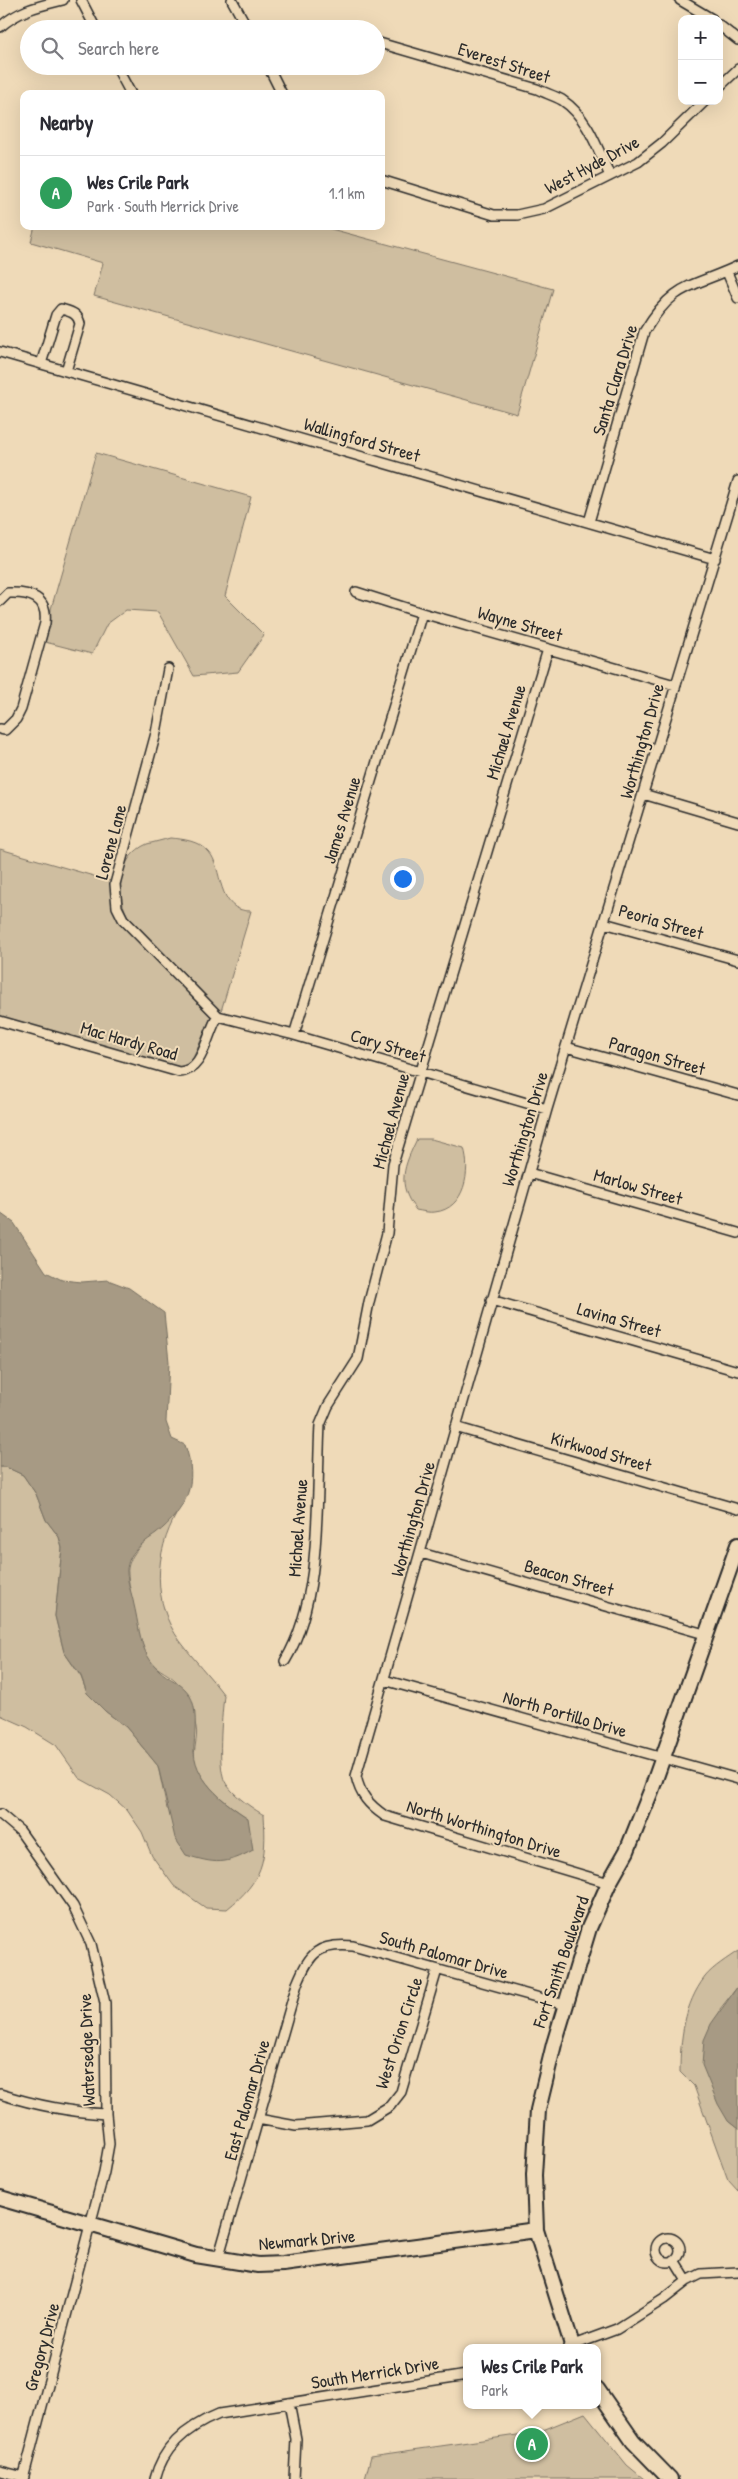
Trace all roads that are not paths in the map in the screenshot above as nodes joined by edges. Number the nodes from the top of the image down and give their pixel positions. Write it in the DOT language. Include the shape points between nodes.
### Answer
graph roads {
  1 [pos="63,0"];
  2 [pos="81,0"];
  3 [pos="232,0"];
  4 [pos="680,0"];
  5 [pos="705,15"];
  6 [pos="91,20"];
  7 [pos="243,20"];
  8 [pos="0,26"];
  9 [pos="723,28"];
  10 [pos="738,40"];
  11 [pos="385,45"];
  12 [pos="738,69"];
  13 [pos="121,75"];
  14 [pos="272,75"];
  15 [pos="723,83"];
  16 [pos="129,90"];
  17 [pos="280,90"];
  18 [pos="701,105"];
  19 [pos="610,176"];
  20 [pos="385,181"];
  21 [pos="738,266"];
  22 [pos="727,272"];
  23 [pos="738,298"];
  24 [pos="0,352"];
  25 [pos="41,364"];
  26 [pos="66,371"];
  27 [pos="738,481"];
  28 [pos="589,522"];
  29 [pos="714,559"];
  30 [pos="356,592"];
  31 [pos="0,601"];
  32 [pos="422,613"];
  33 [pos="548,649"];
  34 [pos="168,669"];
  35 [pos="675,685"];
  36 [pos="0,729"];
  37 [pos="643,794"];
  38 [pos="738,822"];
  39 [pos="604,923"];
  40 [pos="738,960"];
  41 [pos="218,1016"];
  42 [pos="0,1021"];
  43 [pos="294,1035"];
  44 [pos="566,1047"];
  45 [pos="421,1073"];
  46 [pos="738,1095"];
  47 [pos="547,1109"];
  48 [pos="529,1173"];
  49 [pos="738,1233"];
  50 [pos="491,1300"];
  51 [pos="738,1371"];
  52 [pos="456,1427"];
  53 [pos="738,1509"];
  54 [pos="738,1544"];
  55 [pos="421,1553"];
  56 [pos="708,1635"];
  57 [pos="285,1660"];
  58 [pos="384,1680"];
  59 [pos="663,1758"];
  60 [pos="738,1779"];
  61 [pos="359,1790"];
  62 [pos="0,1814"];
  63 [pos="609,1884"];
  64 [pos="314,1953"];
  65 [pos="437,1970"];
  66 [pos="565,2005"];
  67 [pos="0,2094"];
  68 [pos="106,2114"];
  69 [pos="258,2119"];
  70 [pos="0,2198"];
  71 [pos="92,2224"];
  72 [pos="536,2230"];
  73 [pos="218,2259"];
  74 [pos="674,2260"];
  75 [pos="738,2272"];
  76 [pos="687,2281"];
  77 [pos="569,2344"];
  78 [pos="578,2344"];
  79 [pos="463,2376"];
  80 [pos="601,2394"];
  81 [pos="289,2403"];
  82 [pos="0,2471"];
  83 [pos="24,2478"];
  84 [pos="155,2479"];
  85 [pos="294,2479"];
  86 [pos="670,2479"];
  1 -- 8 [label="street" via="31,8"];
  2 -- 6 [label="street"];
  3 -- 7 [label="street"];
  4 -- 5 [label="street"];
  9 -- 10 [label="street"];
  11 -- 19 [label="street, Everest Street" via="537,89 562,100 578,114 592,136"];
  12 -- 15 [label="street"];
  13 -- 16 [label="street"];
  14 -- 17 [label="street"];
  18 -- 19 [label="street, West Hyde Drive" via="638,162"];
  19 -- 20 [label="street, West Hyde Drive" via="544,209 517,215 494,215"];
  21 -- 22 [label="street, Santa Clara Drive"];
  22 -- 23 [label="street"];
  22 -- 28 [label="street, Santa Clara Drive" via="676,292 657,310 644,332"];
  24 -- 25 [label="street, Wallingford Street"];
  25 -- 26 [label="street, Wallingford Street"];
  25 -- 26 [label="street" via="56,315 62,310 73,313 80,324"];
  26 -- 28 [label="street, Wallingford Street"];
  27 -- 29 [label="street, Worthington Drive"];
  28 -- 29 [label="street, Wallingford Street"];
  29 -- 35 [label="street, Worthington Drive"];
  30 -- 32 [label="street, Wayne Street"];
  31 -- 36 [label="street" via="8,593 29,594 42,603 46,612 21,709 5,730"];
  32 -- 33 [label="street, Wayne Street"];
  32 -- 43 [label="street, James Avenue"];
  33 -- 35 [label="street, Wayne Street"];
  33 -- 45 [label="street, Michael Avenue"];
  34 -- 41 [label="street, Lorene Lane" via="156,733 115,884 115,898 123,919"];
  35 -- 37 [label="street, Worthington Drive"];
  37 -- 38 [label="street"];
  37 -- 39 [label="street, Worthington Drive"];
  39 -- 40 [label="street, Peoria Street"];
  39 -- 44 [label="street, Worthington Drive"];
  41 -- 42 [label="street, Mac Hardy Road" via="200,1060 186,1072"];
  41 -- 43 [label="street, Cary Street"];
  43 -- 45 [label="street, Cary Street"];
  44 -- 46 [label="street, Paragon Street"];
  44 -- 47 [label="street, Worthington Drive"];
  45 -- 47 [label="street, Cary Street"];
  45 -- 57 [label="street, Michael Avenue" via="393,1164 387,1233 368,1302 358,1359 328,1406 320,1425 310,1589 293,1647"];
  47 -- 48 [label="street, Worthington Drive"];
  48 -- 49 [label="street, Marlow Street"];
  48 -- 50 [label="street, Worthington Drive"];
  50 -- 51 [label="street, Lavina Street"];
  50 -- 52 [label="street, Worthington Drive"];
  52 -- 53 [label="street, Kirkwood Street"];
  52 -- 55 [label="street, Worthington Drive"];
  54 -- 56 [label="street, Fort Smith Boulevard"];
  55 -- 56 [label="street, Beacon Street"];
  55 -- 58 [label="street, Worthington Drive"];
  56 -- 59 [label="street, Fort Smith Boulevard"];
  58 -- 59 [label="street, North Portillo Drive"];
  58 -- 61 [label="street, Worthington Drive" via="356,1776"];
  59 -- 60 [label="street, North Portillo Drive"];
  59 -- 63 [label="street, Fort Smith Boulevard" via="627,1851"];
  61 -- 63 [label="street, North Worthington Drive" via="370,1806 385,1816"];
  62 -- 68 [label="street, Watersedge Drive" via="20,1831 73,1906 91,1944 105,2003"];
  63 -- 66 [label="street, Fort Smith Boulevard" via="589,1928"];
  64 -- 65 [label="street, South Palomar Drive" via="325,1946 353,1946"];
  64 -- 69 [label="street, East Palomar Drive" via="297,1984"];
  65 -- 66 [label="street, South Palomar Drive"];
  65 -- 69 [label="street, West Orion Circle" via="401,2092 390,2106 367,2120 296,2126"];
  66 -- 72 [label="street, Fort Smith Boulevard" via="538,2110 534,2175"];
  67 -- 68 [label="street" via="34,2104"];
  68 -- 71 [label="street, Watersedge Drive" via="109,2144"];
  69 -- 73 [label="street, East Palomar Drive"];
  70 -- 71 [label="street, Newmark Drive"];
  71 -- 73 [label="street, Newmark Drive"];
  71 -- 83 [label="street, Gregory Drive"];
  72 -- 73 [label="street, Newmark Drive" via="283,2264 258,2265"];
  72 -- 77 [label="street, Fort Smith Boulevard"];
  74 -- 76 [label="street"];
  75 -- 76 [label="street" via="701,2274"];
  76 -- 78 [label="street" via="617,2329"];
  79 -- 81 [label="street, South Merrick Drive"];
  80 -- 86 [label="street" via="633,2441"];
  81 -- 84 [label="street, South Merrick Drive" via="219,2414 199,2422 171,2446"];
  81 -- 85 [label="street" via="296,2439"];
  82 -- 83 [label="street"];
}
